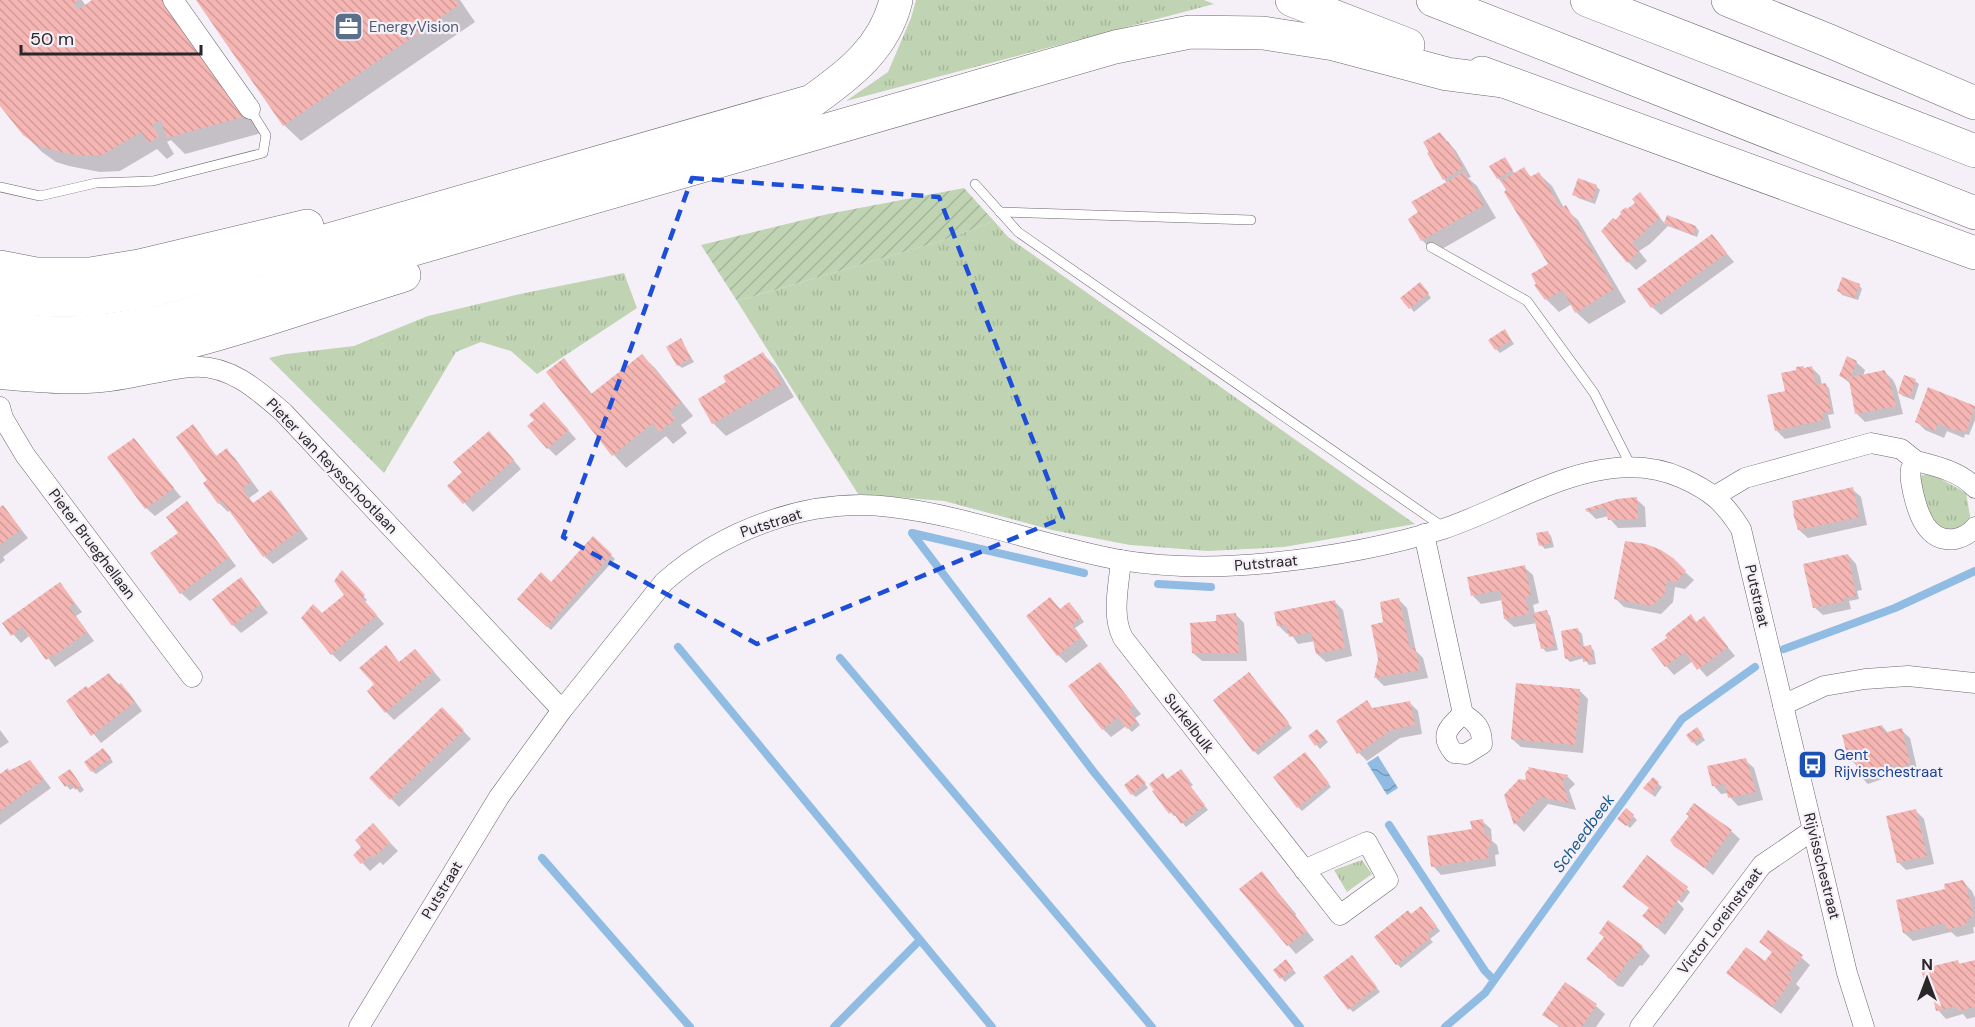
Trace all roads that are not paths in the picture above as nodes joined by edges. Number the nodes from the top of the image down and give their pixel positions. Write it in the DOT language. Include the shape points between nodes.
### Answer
graph roads {
  1 [pos="173,0"];
  2 [pos="896,0"];
  3 [pos="1292,0"];
  4 [pos="1433,0"];
  5 [pos="1587,0"];
  6 [pos="1728,0"];
  7 [pos="1502,81"];
  8 [pos="1975,103"];
  9 [pos="250,109"];
  10 [pos="1975,151"];
  11 [pos="975,184"];
  12 [pos="0,187"];
  13 [pos="555,208"];
  14 [pos="431,211"];
  15 [pos="1000,212"];
  16 [pos="1975,213"];
  17 [pos="1251,220"];
  18 [pos="1431,247"];
  19 [pos="1975,253"];
  20 [pos="0,267"];
  21 [pos="0,294"];
  22 [pos="0,326"];
  23 [pos="0,357"];
  24 [pos="0,379"];
  25 [pos="0,407"];
  26 [pos="1916,461"];
  27 [pos="1631,466"];
  28 [pos="1975,488"];
  29 [pos="1715,496"];
  30 [pos="1975,527"];
  31 [pos="1445,528"];
  32 [pos="1424,534"];
  33 [pos="1121,560"];
  34 [pos="192,677"];
  35 [pos="1975,683"];
  36 [pos="1783,705"];
  37 [pos="562,710"];
  38 [pos="1463,714"];
  39 [pos="1813,830"];
  40 [pos="1304,870"];
  41 [pos="358,1027"];
  42 [pos="1640,1027"];
  43 [pos="1864,1027"];
  1 -- 9 [label="street"];
  2 -- 14 [label="highway" via="882,35 867,56 812,101"];
  3 -- 7 [label="highway"];
  4 -- 16 [label="highway"];
  5 -- 10 [label="highway"];
  6 -- 8 [label="highway"];
  7 -- 13 [label="highway" via="1447,74 1334,44 1263,33 1190,32 1115,47"];
  7 -- 19 [label="highway"];
  9 -- 12 [label="lane" via="266,135 263,153 153,181 96,183 40,196"];
  11 -- 15 [label="lane"];
  13 -- 22 [label="highway" via="164,321 108,331 61,333"];
  13 -- 23 [label="highway" via="541,229 195,341 95,361"];
  14 -- 20 [label="highway" via="405,205 90,274 36,274"];
  14 -- 21 [label="highway" via="158,289 104,299 59,301"];
  15 -- 17 [label="lane"];
  15 -- 31 [label="lane" via="1017,232"];
  18 -- 27 [label="lane" via="1527,301 1594,393"];
  24 -- 37 [label="street, Pieter van Reysschootlaan" via="59,384 109,381 193,367 218,369 242,380 284,413"];
  25 -- 34 [label="street, Pieter Brueghellaan" via="25,455"];
  26 -- 28 [label="street" via="1941,467"];
  26 -- 29 [label="street" via="1901,449 1871,443 1745,478"];
  26 -- 30 [label="street" via="1911,481 1916,506 1927,528 1941,538 1952,539 1963,537"];
  27 -- 29 [label="street, Putstraat" via="1677,475"];
  27 -- 31 [label="street, Putstraat" via="1587,473"];
  29 -- 36 [label="street, Putstraat" via="1741,529"];
  31 -- 32 [label="street, Putstraat"];
  32 -- 33 [label="street, Putstraat" via="1336,555 1255,564 1196,567"];
  32 -- 38 [label="street"];
  33 -- 37 [label="street, Putstraat" via="890,507 825,508 796,514 732,536 684,565 664,582"];
  33 -- 40 [label="street, Surkelbulk" via="1117,616 1123,638"];
  35 -- 36 [label="street" via="1908,676 1864,679 1824,686"];
  36 -- 39 [label="street, Rijvisschestraat"];
  37 -- 41 [label="street, Putstraat" via="499,797"];
  39 -- 42 [label="street, Victor Loreinstraat" via="1762,865"];
  39 -- 43 [label="street, Rijvisschestraat"];
}
